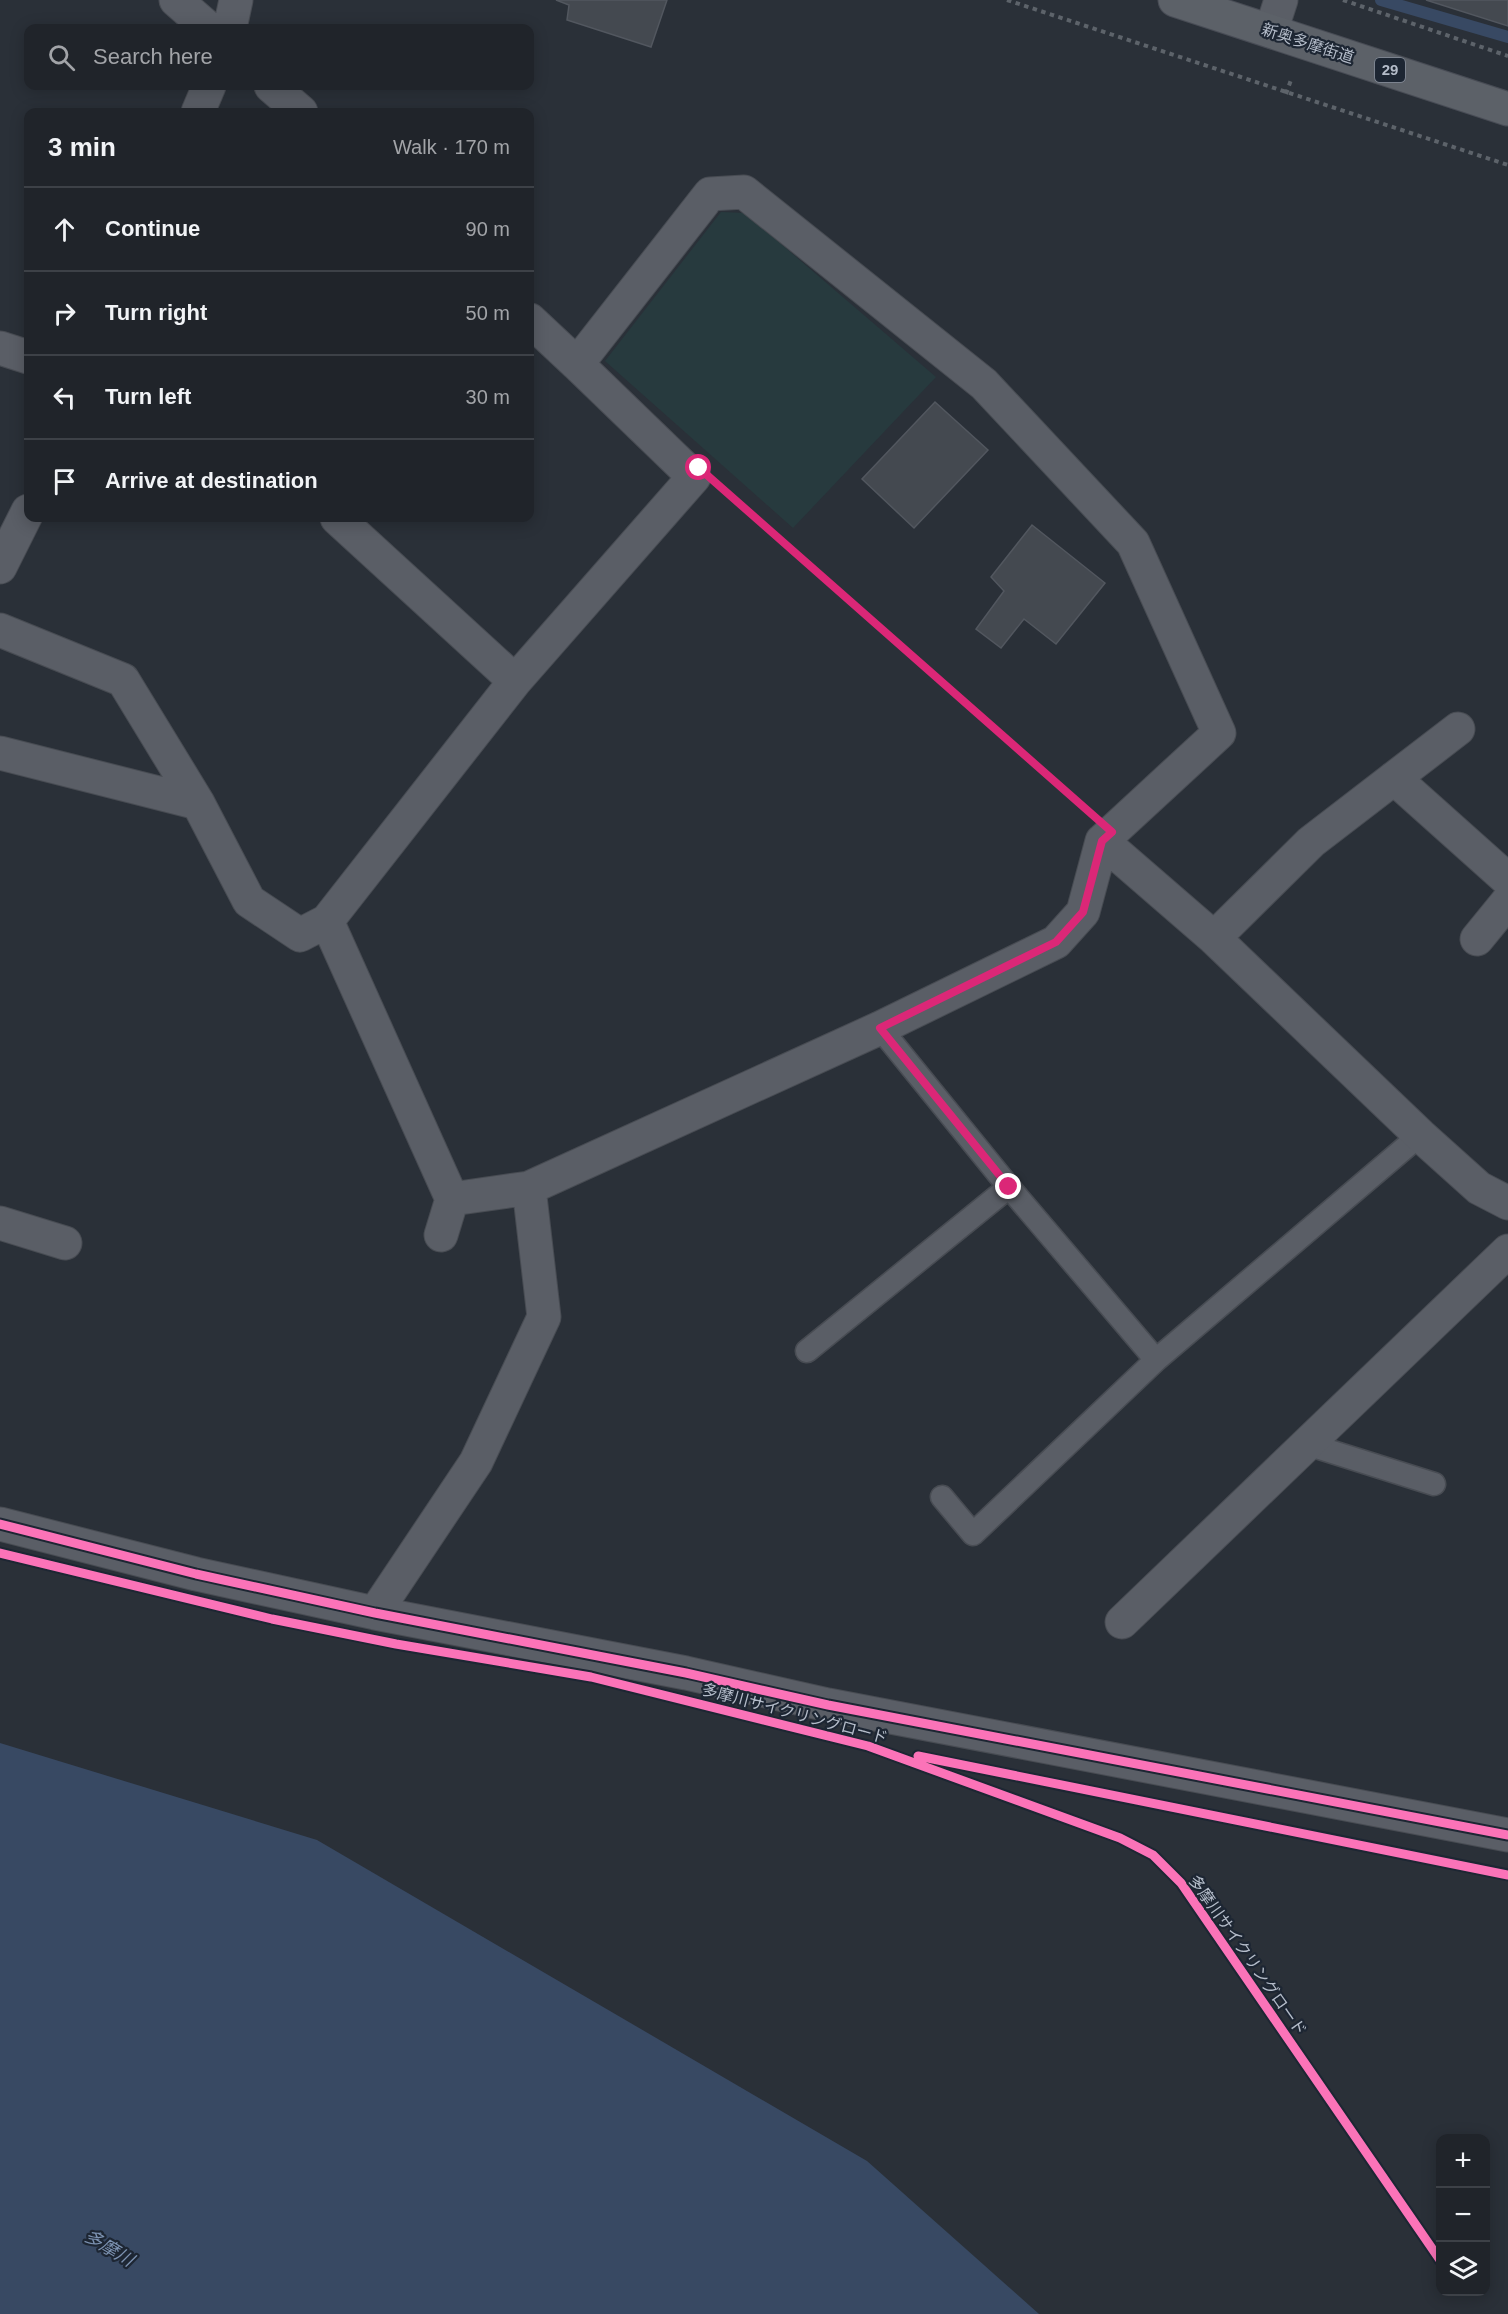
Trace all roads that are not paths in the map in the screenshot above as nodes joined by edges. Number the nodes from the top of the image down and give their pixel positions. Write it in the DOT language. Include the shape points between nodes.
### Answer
graph roads {
  1 [pos="176,0"];
  2 [pos="236,0"];
  3 [pos="1175,0"];
  4 [pos="1281,0"];
  5 [pos="203,24"];
  6 [pos="231,24"];
  7 [pos="1271,31"];
  8 [pos="207,90"];
  9 [pos="276,90"];
  10 [pos="200,108"];
  11 [pos="296,108"];
  12 [pos="1508,109"];
  13 [pos="534,324"];
  14 [pos="0,348"];
  15 [pos="24,356"];
  16 [pos="577,364"];
  17 [pos="24,519"];
  18 [pos="341,522"];
  19 [pos="0,567"];
  20 [pos="0,630"];
  21 [pos="515,681"];
  22 [pos="1458,729"];
  23 [pos="0,753"];
  24 [pos="1394,778"];
  25 [pos="198,803"];
  26 [pos="1107,836"];
  27 [pos="1508,880"];
  28 [pos="1508,901"];
  29 [pos="327,921"];
  30 [pos="1214,938"];
  31 [pos="1477,939"];
  32 [pos="880,1028"];
  33 [pos="1420,1136"];
  34 [pos="1009,1187"];
  35 [pos="529,1188"];
  36 [pos="452,1199"];
  37 [pos="1508,1203"];
  38 [pos="0,1223"];
  39 [pos="441,1235"];
  40 [pos="65,1243"];
  41 [pos="1508,1251"];
  42 [pos="807,1350"];
  43 [pos="1156,1360"];
  44 [pos="1307,1444"];
  45 [pos="1434,1484"];
  46 [pos="942,1497"];
  47 [pos="0,1524"];
  48 [pos="375,1613"];
  49 [pos="1122,1622"];
  50 [pos="1508,1835"];
  1 -- 5 [label="street"];
  2 -- 6 [label="street"];
  3 -- 7 [label="main road, 新奥多摩街道 / 29"];
  4 -- 7 [label="street"];
  7 -- 12 [label="main road, 新奥多摩街道 / 29"];
  8 -- 10 [label="street"];
  9 -- 11 [label="street"];
  13 -- 16 [label="street"];
  14 -- 15 [label="street"];
  16 -- 21 [label="street" via="694,477"];
  16 -- 26 [label="street" via="710,194 744,192 984,384 1133,543 1219,733"];
  17 -- 19 [label="street"];
  18 -- 21 [label="street"];
  20 -- 25 [label="street" via="123,680"];
  21 -- 29 [label="street"];
  22 -- 24 [label="street"];
  23 -- 25 [label="street"];
  24 -- 27 [label="street"];
  24 -- 30 [label="street" via="1311,842"];
  25 -- 29 [label="street" via="249,901 300,935"];
  26 -- 30 [label="street"];
  26 -- 32 [label="street" via="1083,912 1056,942"];
  28 -- 31 [label="street"];
  29 -- 36 [label="street"];
  30 -- 33 [label="street"];
  32 -- 34 [label="lane"];
  32 -- 35 [label="street"];
  33 -- 37 [label="street" via="1479,1188"];
  33 -- 43 [label="lane"];
  34 -- 42 [label="lane"];
  34 -- 43 [label="lane"];
  35 -- 36 [label="street"];
  35 -- 48 [label="street" via="544,1317 476,1462"];
  36 -- 39 [label="street"];
  38 -- 40 [label="street"];
  41 -- 44 [label="street"];
  43 -- 46 [label="lane" via="973,1534"];
  44 -- 45 [label="lane"];
  44 -- 49 [label="street"];
  47 -- 48 [label="street" via="196,1574"];
  48 -- 50 [label="street" via="686,1673 828,1705"];
}
